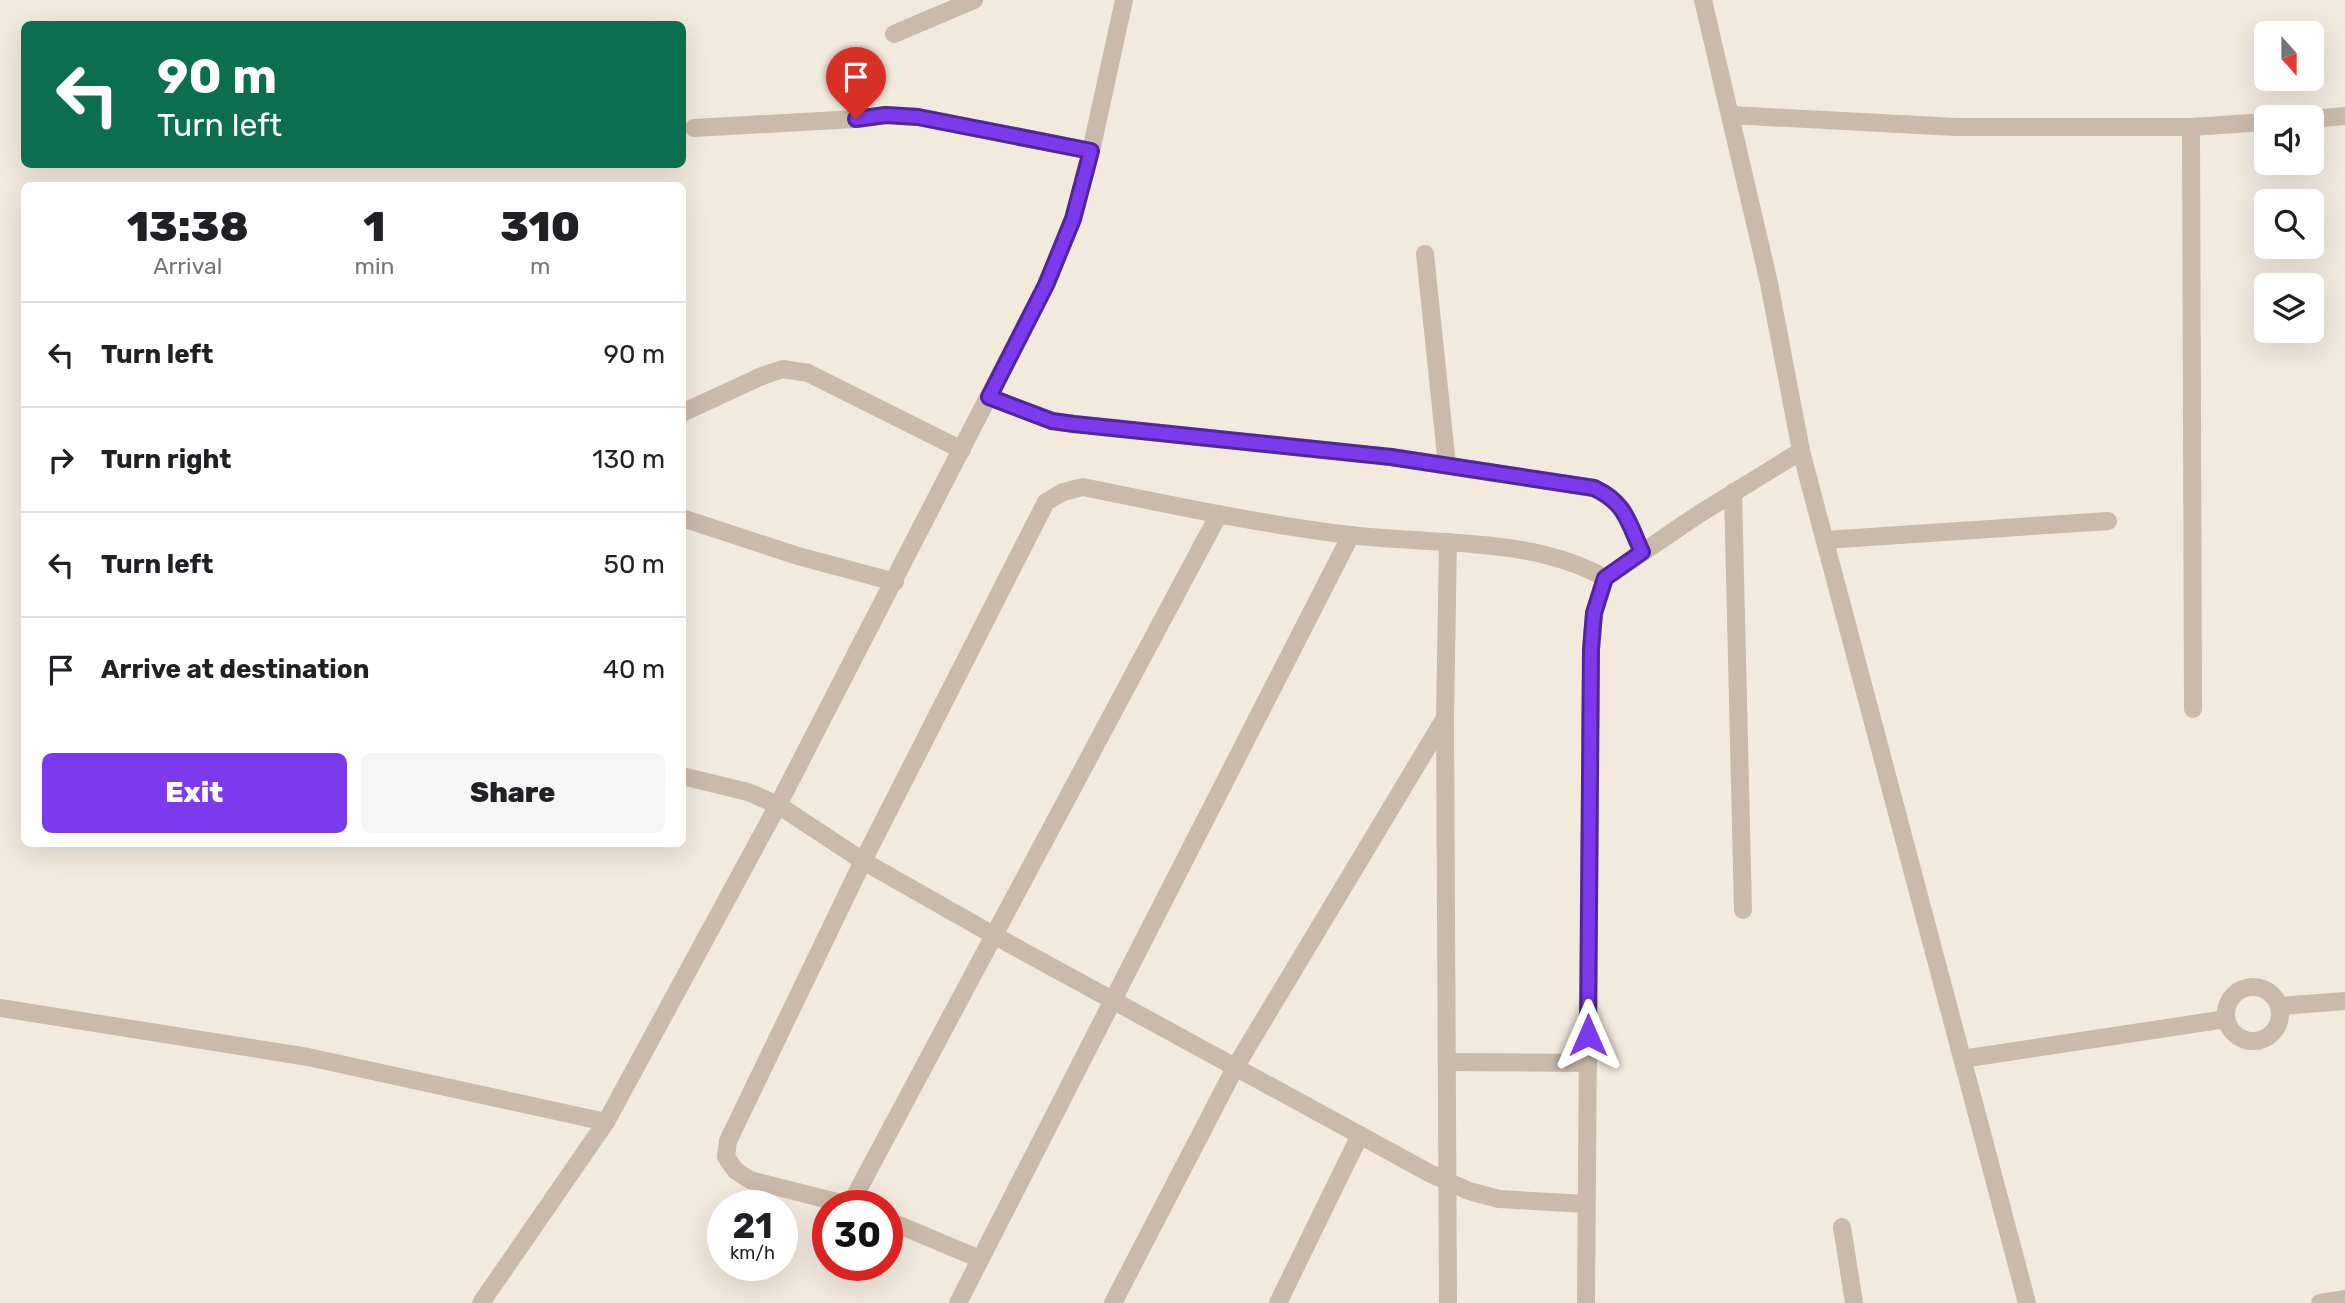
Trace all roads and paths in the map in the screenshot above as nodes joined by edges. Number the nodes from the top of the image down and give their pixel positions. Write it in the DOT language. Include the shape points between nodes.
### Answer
graph roads {
  1 [pos="974,0"];
  2 [pos="1124,0"];
  3 [pos="1703,0"];
  4 [pos="894,33"];
  5 [pos="1730,115"];
  6 [pos="2345,116"];
  7 [pos="2324,117"];
  8 [pos="2254,123"];
  9 [pos="2191,127"];
  10 [pos="694,128"];
  11 [pos="1091,151"];
  12 [pos="1425,254"];
  13 [pos="989,397"];
  14 [pos="686,411"];
  15 [pos="962,450"];
  16 [pos="1801,451"];
  17 [pos="1447,465"];
  18 [pos="1733,492"];
  19 [pos="1219,514"];
  20 [pos="686,519"];
  21 [pos="2108,521"];
  22 [pos="1351,535"];
  23 [pos="1825,540"];
  24 [pos="1448,542"];
  25 [pos="1642,552"];
  26 [pos="1605,578"];
  27 [pos="895,582"];
  28 [pos="2193,709"];
  29 [pos="1445,718"];
  30 [pos="686,777"];
  31 [pos="778,805"];
  32 [pos="863,861"];
  33 [pos="1743,910"];
  34 [pos="995,936"];
  35 [pos="1112,998"];
  36 [pos="2345,1001"];
  37 [pos="2281,1006"];
  38 [pos="0,1008"];
  39 [pos="2226,1019"];
  40 [pos="1962,1059"];
  41 [pos="1448,1062"];
  42 [pos="1588,1063"];
  43 [pos="1236,1066"];
  44 [pos="606,1122"];
  45 [pos="1360,1135"];
  46 [pos="1448,1182"];
  47 [pos="859,1190"];
  48 [pos="812,1195"];
  49 [pos="1586,1204"];
  50 [pos="903,1227"];
  51 [pos="1842,1227"];
  52 [pos="980,1259"];
  53 [pos="2345,1299"];
  54 [pos="481,1303"];
  55 [pos="958,1303"];
  56 [pos="1113,1303"];
  57 [pos="1278,1303"];
  58 [pos="1448,1303"];
  59 [pos="1586,1303"];
  60 [pos="1854,1303"];
  61 [pos="2027,1303"];
  62 [pos="2320,1303"];
  1 -- 4 [label="street"];
  2 -- 11 [label="street"];
  3 -- 5 [label="street"];
  5 -- 9 [label="street" via="1956,127"];
  5 -- 16 [label="street"];
  6 -- 7 [label="street"];
  8 -- 9 [label="street"];
  9 -- 28 [label="street"];
  10 -- 11 [label="street" via="886,115 918,117"];
  11 -- 13 [label="street" via="1073,219 1046,285"];
  12 -- 17 [label="street"];
  13 -- 15 [label="street"];
  13 -- 17 [label="street" via="1052,421"];
  14 -- 15 [label="street" via="783,369 808,373"];
  15 -- 27 [label="street"];
  16 -- 18 [label="street"];
  16 -- 23 [label="street"];
  17 -- 25 [label="street" via="1594,488 1612,496 1623,509"];
  18 -- 25 [label="street"];
  18 -- 33 [label="street"];
  19 -- 22 [label="street"];
  19 -- 32 [label="street" via="1083,487 1046,502"];
  19 -- 34 [label="street"];
  20 -- 27 [label="street"];
  21 -- 23 [label="street"];
  22 -- 24 [label="street"];
  22 -- 35 [label="street"];
  23 -- 40 [label="street"];
  24 -- 26 [label="street" via="1537,553 1583,566"];
  24 -- 29 [label="street"];
  25 -- 26 [label="street"];
  26 -- 42 [label="street" via="1594,613 1591,649"];
  27 -- 31 [label="street"];
  29 -- 41 [label="street"];
  29 -- 43 [label="street"];
  30 -- 31 [label="street" via="748,792"];
  31 -- 32 [label="street"];
  31 -- 44 [label="street"];
  32 -- 34 [label="street"];
  32 -- 48 [label="street" via="728,1141 726,1157 736,1171 750,1180"];
  34 -- 35 [label="street"];
  34 -- 47 [label="street"];
  35 -- 43 [label="street"];
  35 -- 52 [label="street"];
  36 -- 37 [label="street"];
  37 -- 39 [label="street" via="2270,993 2252,987 2235,994"];
  37 -- 39 [label="street" via="2278,1025 2259,1041 2242,1039"];
  38 -- 44 [label="street" via="308,1057"];
  39 -- 40 [label="street"];
  40 -- 61 [label="street"];
  41 -- 42 [label="street"];
  41 -- 46 [label="street"];
  42 -- 49 [label="street"];
  43 -- 45 [label="street"];
  43 -- 56 [label="street"];
  44 -- 54 [label="street"];
  45 -- 46 [label="street"];
  45 -- 57 [label="street"];
  46 -- 49 [label="street" via="1499,1199"];
  46 -- 58 [label="street"];
  49 -- 59 [label="street"];
  50 -- 52 [label="street"];
  51 -- 60 [label="street"];
  52 -- 55 [label="street"];
  53 -- 62 [label="street"];
}
